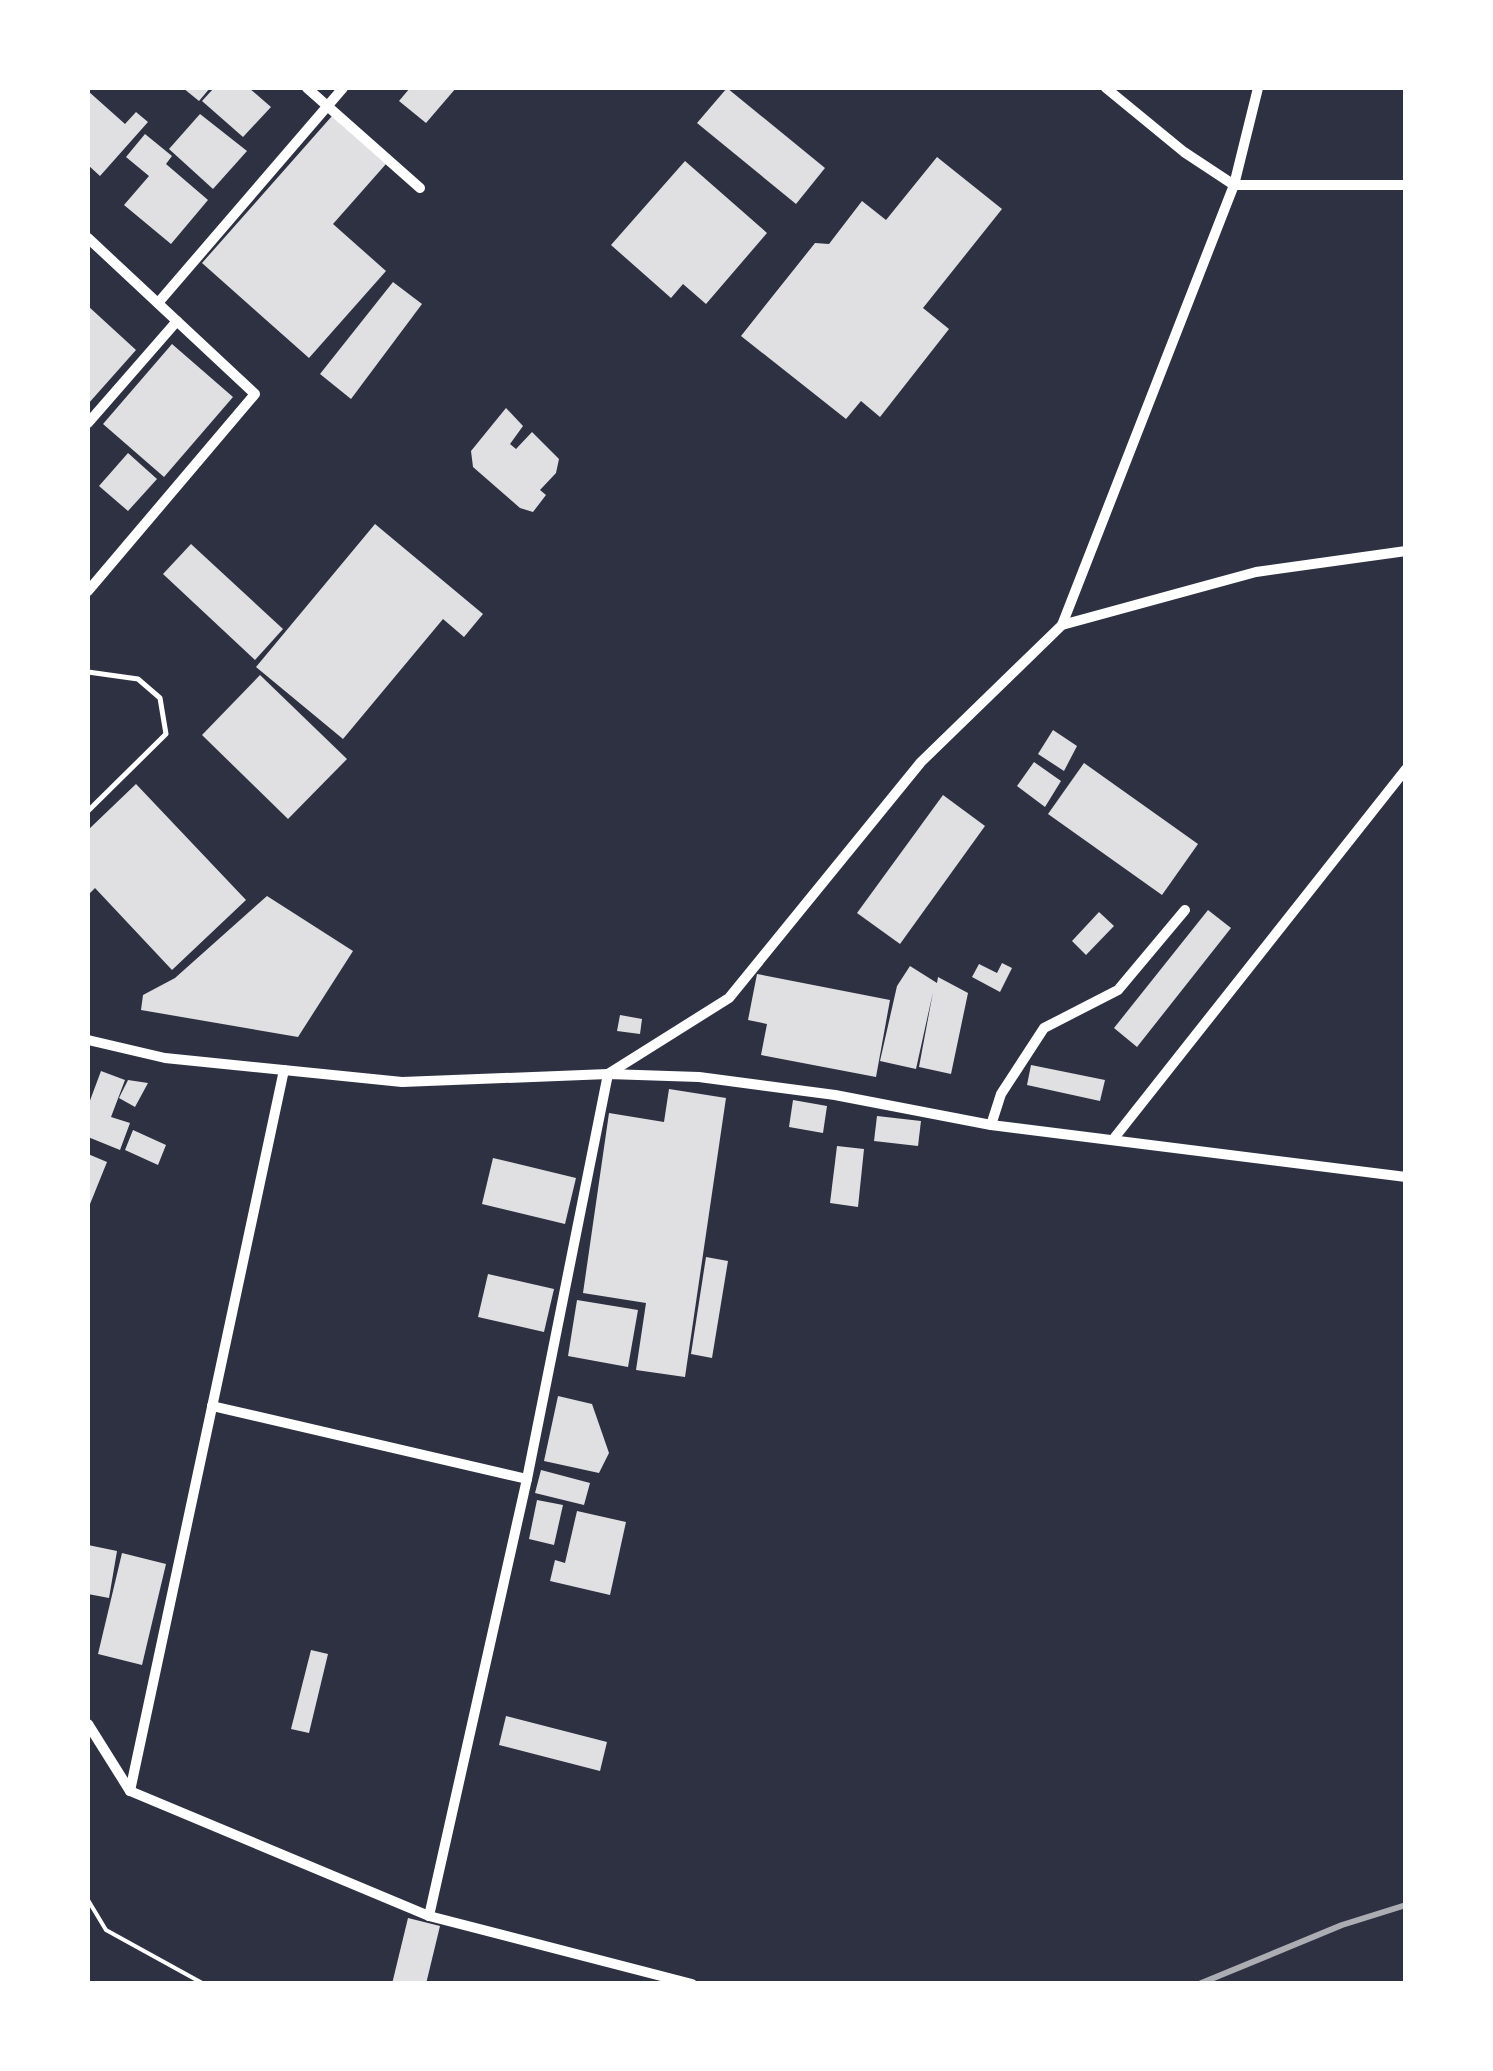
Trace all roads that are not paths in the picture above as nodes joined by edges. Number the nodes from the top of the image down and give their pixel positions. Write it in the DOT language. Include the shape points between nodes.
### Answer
graph roads {
  1 [pos="307,88"];
  2 [pos="343,88"];
  3 [pos="1106,88"];
  4 [pos="1258,88"];
  5 [pos="326,106"];
  6 [pos="1234,185"];
  7 [pos="1406,185"];
  8 [pos="420,188"];
  9 [pos="88,238"];
  10 [pos="158,304"];
  11 [pos="176,321"];
  12 [pos="88,423"];
  13 [pos="1406,551"];
  14 [pos="88,591"];
  15 [pos="1062,626"];
  16 [pos="88,672"];
  17 [pos="1406,769"];
  18 [pos="88,812"];
  19 [pos="1184,910"];
  20 [pos="88,1040"];
  21 [pos="284,1070"];
  22 [pos="608,1074"];
  23 [pos="991,1125"];
  24 [pos="1115,1137"];
  25 [pos="1406,1177"];
  26 [pos="212,1406"];
  27 [pos="526,1479"];
  28 [pos="88,1724"];
  29 [pos="130,1791"];
  30 [pos="430,1916"];
  31 [pos="692,1984"];
  1 -- 5 [label="street"];
  2 -- 5 [label="street"];
  3 -- 6 [label="street"];
  4 -- 6 [label="street"];
  5 -- 8 [label="street"];
  5 -- 10 [label="street"];
  6 -- 7 [label="street"];
  6 -- 15 [label="street"];
  9 -- 10 [label="street"];
  10 -- 11 [label="street"];
  11 -- 12 [label="street"];
  11 -- 14 [label="street" via="255,394"];
  13 -- 15 [label="street" via="1256,572"];
  15 -- 22 [label="street" via="921,762 729,998"];
  16 -- 18 [label="lane" via="138,679 160,698 166,734"];
  17 -- 24 [label="street"];
  19 -- 23 [label="street" via="1118,990 1044,1028 1000,1094"];
  20 -- 21 [label="street" via="164,1058"];
  21 -- 22 [label="street" via="402,1082"];
  21 -- 26 [label="street"];
  22 -- 23 [label="street" via="777,1088"];
  22 -- 27 [label="street"];
  23 -- 24 [label="street"];
  24 -- 25 [label="street"];
  26 -- 27 [label="street"];
  26 -- 29 [label="street"];
  27 -- 30 [label="street"];
  28 -- 29 [label="street"];
  29 -- 30 [label="street"];
  30 -- 31 [label="street"];
}
